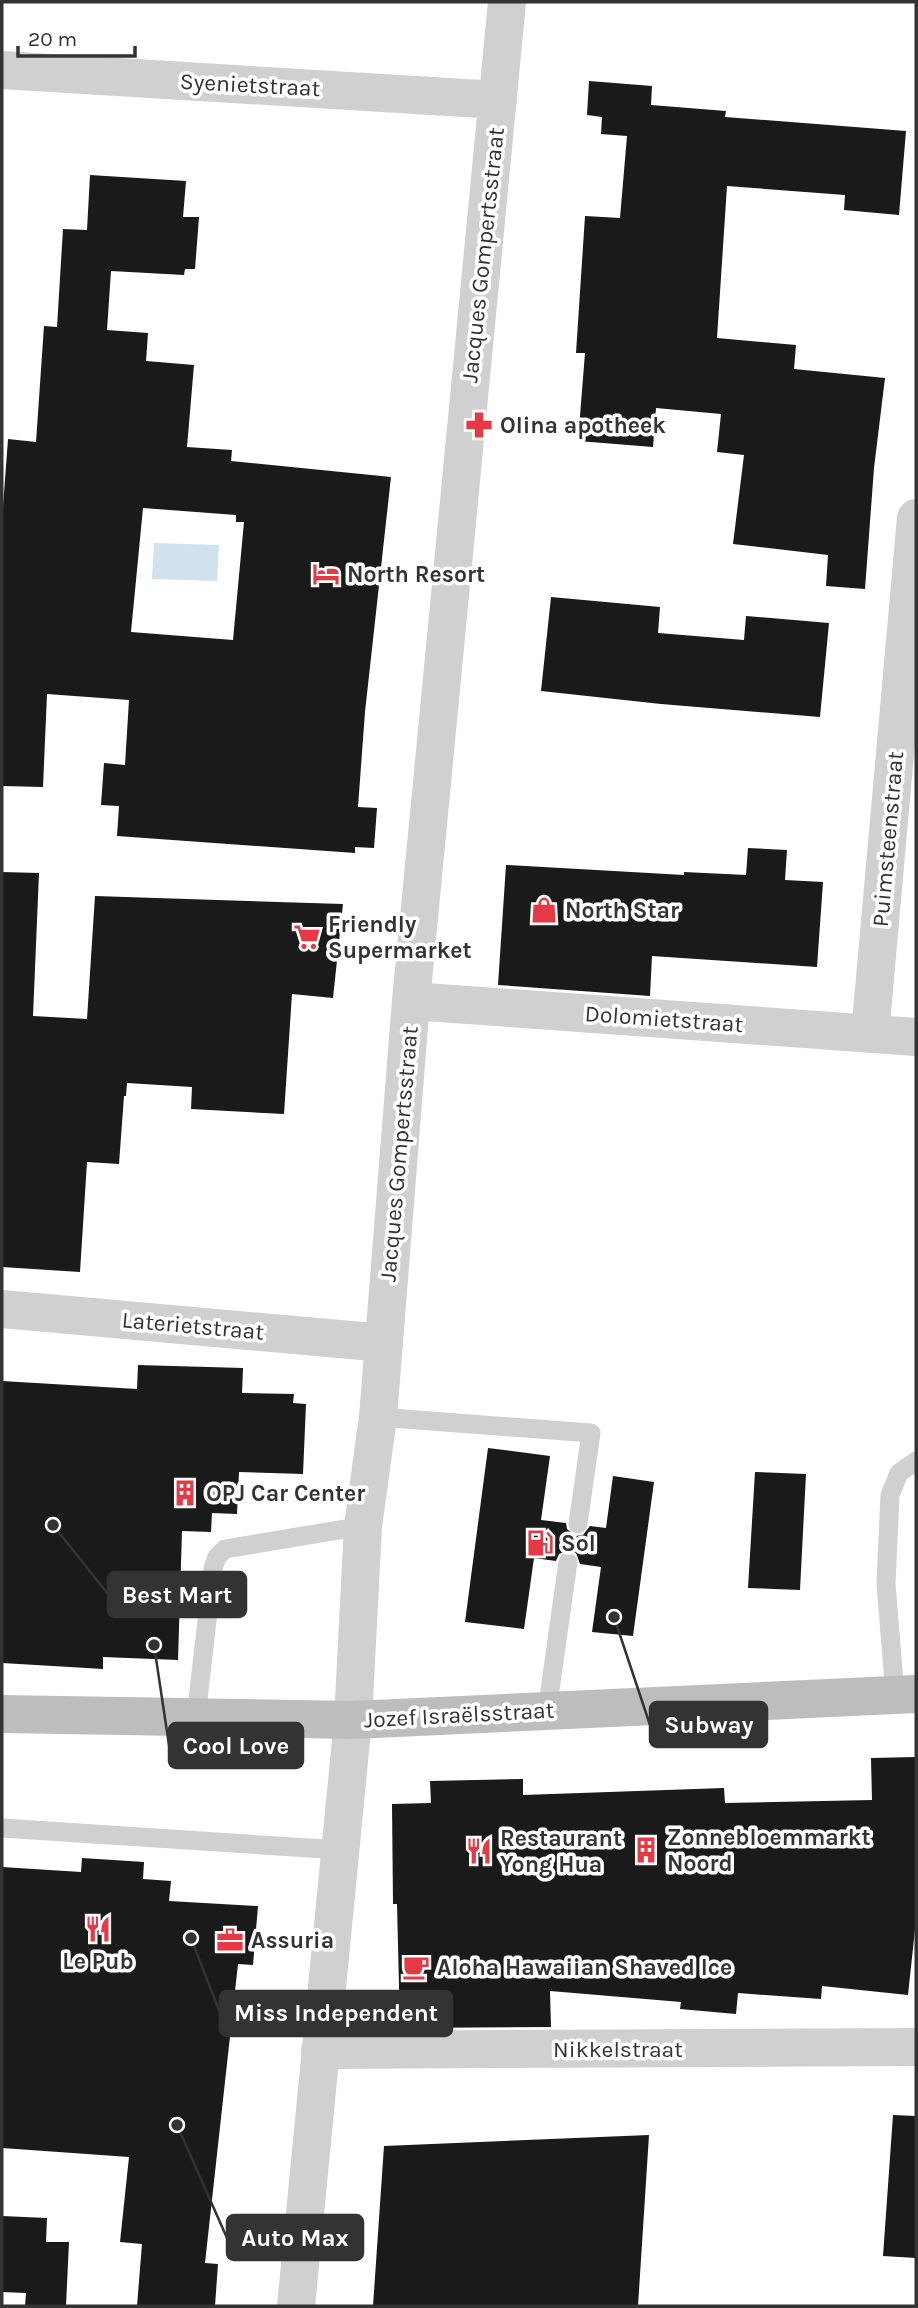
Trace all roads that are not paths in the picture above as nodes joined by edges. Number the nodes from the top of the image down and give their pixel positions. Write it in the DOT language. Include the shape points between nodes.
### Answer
graph roads {
  1 [pos="507,2"];
  2 [pos="2,70"];
  3 [pos="498,100"];
  4 [pos="916,518"];
  5 [pos="411,1001"];
  6 [pos="870,1034"];
  7 [pos="916,1037"];
  8 [pos="2,1309"];
  9 [pos="384,1343"];
  10 [pos="377,1417"];
  11 [pos="916,1461"];
  12 [pos="578,1524"];
  13 [pos="363,1526"];
  14 [pos="568,1562"];
  15 [pos="906,1695"];
  16 [pos="547,1711"];
  17 [pos="2,1714"];
  18 [pos="196,1717"];
  19 [pos="353,1720"];
  20 [pos="2,1828"];
  21 [pos="340,1850"];
  22 [pos="916,2048"];
  23 [pos="320,2050"];
  24 [pos="296,2306"];
  1 -- 3 [label="street, Jacques Gompertsstraat"];
  2 -- 3 [label="street, Syenietstraat"];
  3 -- 5 [label="street, Jacques Gompertsstraat"];
  4 -- 6 [label="street, Puimsteenstraat"];
  5 -- 6 [label="street, Dolomietstraat"];
  5 -- 9 [label="street, Jacques Gompertsstraat"];
  6 -- 7 [label="street, Dolomietstraat"];
  8 -- 9 [label="street, Laterietstraat"];
  9 -- 10 [label="street, Jacques Gompertsstraat"];
  10 -- 12 [label="lane" via="591,1433"];
  10 -- 13 [label="street, Jacques Gompertsstraat"];
  11 -- 15 [label="lane" via="899,1473 891,1495 886,1584"];
  13 -- 18 [label="lane" via="225,1549 217,1557"];
  13 -- 19 [label="street, Jacques Gompertsstraat"];
  14 -- 16 [label="lane"];
  15 -- 16 [label="street, Jozef Israëlsstraat"];
  16 -- 19 [label="street, Jozef Israëlsstraat"];
  17 -- 18 [label="street, Jozef Israëlsstraat"];
  18 -- 19 [label="street, Jozef Israëlsstraat"];
  19 -- 21 [label="street, Jacques Gompertsstraat"];
  20 -- 21 [label="lane"];
  21 -- 23 [label="street, Jacques Gompertsstraat"];
  22 -- 23 [label="street, Nikkelstraat"];
  23 -- 24 [label="street, Jacques Gompertsstraat"];
}
